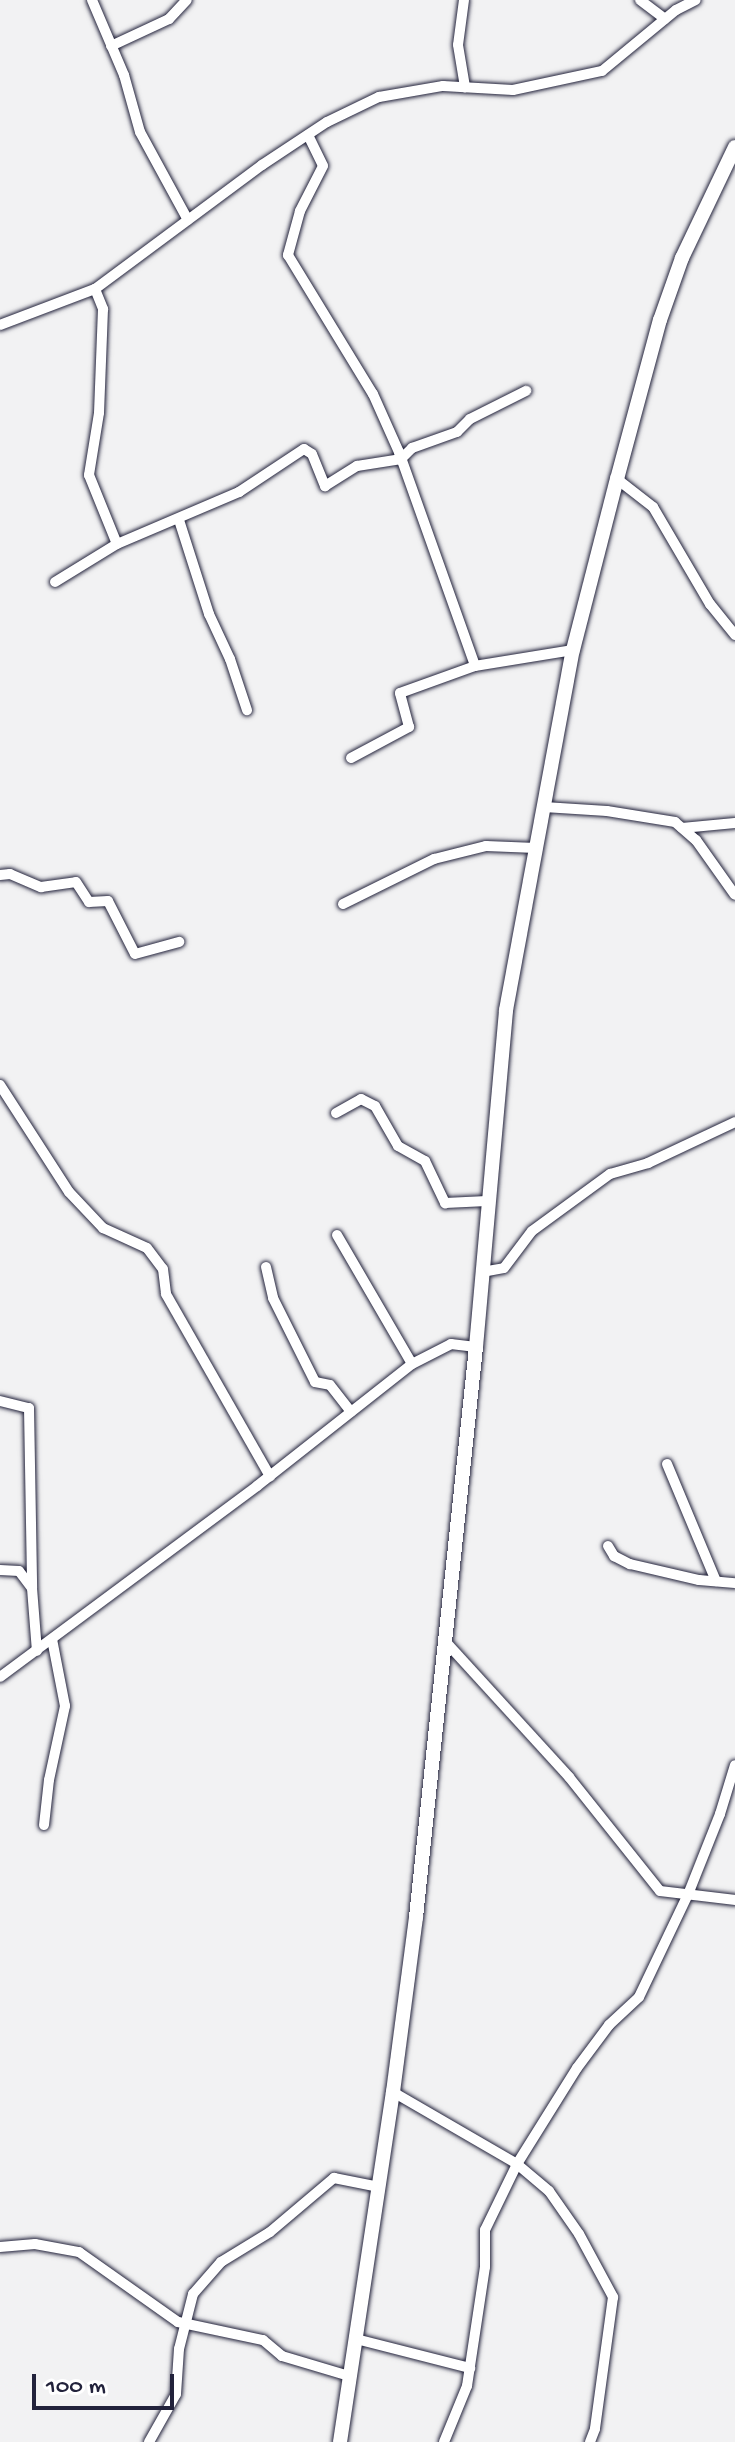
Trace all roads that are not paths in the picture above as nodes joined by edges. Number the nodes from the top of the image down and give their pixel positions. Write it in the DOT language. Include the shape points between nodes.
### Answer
graph roads {
  1 [pos="92,0"];
  2 [pos="187,0"];
  3 [pos="464,0"];
  4 [pos="640,0"];
  5 [pos="696,0"];
  6 [pos="665,19"];
  7 [pos="111,46"];
  8 [pos="465,87"];
  9 [pos="308,135"];
  10 [pos="735,147"];
  11 [pos="188,220"];
  12 [pos="95,289"];
  13 [pos="0,325"];
  14 [pos="526,391"];
  15 [pos="401,459"];
  16 [pos="617,479"];
  17 [pos="179,520"];
  18 [pos="117,544"];
  19 [pos="55,582"];
  20 [pos="735,635"];
  21 [pos="573,650"];
  22 [pos="475,666"];
  23 [pos="247,710"];
  24 [pos="351,758"];
  25 [pos="544,807"];
  26 [pos="735,823"];
  27 [pos="682,828"];
  28 [pos="536,848"];
  29 [pos="0,875"];
  30 [pos="735,895"];
  31 [pos="343,904"];
  32 [pos="179,942"];
  33 [pos="0,1085"];
  34 [pos="336,1113"];
  35 [pos="735,1122"];
  36 [pos="487,1201"];
  37 [pos="337,1235"];
  38 [pos="266,1267"];
  39 [pos="482,1272"];
  40 [pos="476,1347"];
  41 [pos="412,1364"];
  42 [pos="0,1401"];
  43 [pos="351,1412"];
  44 [pos="667,1464"];
  45 [pos="270,1476"];
  46 [pos="608,1546"];
  47 [pos="0,1570"];
  48 [pos="716,1581"];
  49 [pos="735,1583"];
  50 [pos="32,1588"];
  51 [pos="52,1639"];
  52 [pos="445,1641"];
  53 [pos="37,1651"];
  54 [pos="0,1677"];
  55 [pos="735,1765"];
  56 [pos="44,1825"];
  57 [pos="689,1892"];
  58 [pos="735,1900"];
  59 [pos="393,2092"];
  60 [pos="517,2164"];
  61 [pos="379,2187"];
  62 [pos="0,2247"];
  63 [pos="185,2325"];
  64 [pos="356,2339"];
  65 [pos="470,2368"];
  66 [pos="349,2376"];
  67 [pos="149,2442"];
  68 [pos="340,2442"];
  69 [pos="444,2442"];
  70 [pos="590,2442"];
  1 -- 7 [label="street"];
  2 -- 7 [label="street" via="169,19"];
  3 -- 8 [label="street" via="458,45"];
  4 -- 6 [label="street"];
  5 -- 6 [label="street"];
  6 -- 8 [label="street" via="602,71 513,90"];
  7 -- 11 [label="street" via="140,132"];
  8 -- 9 [label="street" via="379,97"];
  9 -- 11 [label="street"];
  9 -- 15 [label="street" via="323,166 300,211 288,255 373,394"];
  10 -- 16 [label="main road" via="682,258"];
  11 -- 12 [label="street"];
  12 -- 13 [label="street"];
  12 -- 18 [label="street" via="103,309 99,413 89,475"];
  14 -- 15 [label="street" via="470,419 457,432 412,448"];
  15 -- 17 [label="street" via="357,466 325,486 312,454 304,449 239,492"];
  15 -- 22 [label="street"];
  16 -- 20 [label="street" via="653,507 710,604"];
  16 -- 21 [label="main road"];
  17 -- 18 [label="street"];
  17 -- 23 [label="street"];
  18 -- 19 [label="street"];
  21 -- 22 [label="street"];
  21 -- 25 [label="main road"];
  22 -- 24 [label="street" via="400,693 409,727"];
  25 -- 27 [label="street" via="607,811 675,822"];
  25 -- 28 [label="main road"];
  26 -- 27 [label="street"];
  27 -- 30 [label="street"];
  28 -- 31 [label="street" via="486,846 434,859"];
  28 -- 36 [label="main road" via="506,1010"];
  29 -- 32 [label="street" via="41,887 76,882 89,902 108,901 135,954"];
  33 -- 45 [label="street" via="69,1192 103,1228 147,1248 163,1269 166,1294"];
  34 -- 36 [label="street" via="361,1099 375,1106 398,1146 425,1161 445,1203"];
  35 -- 39 [label="street" via="648,1163 610,1174 532,1231 504,1268"];
  36 -- 39 [label="main road"];
  37 -- 41 [label="street"];
  38 -- 43 [label="street" via="273,1298 315,1382 330,1385"];
  39 -- 40 [label="main road"];
  40 -- 41 [label="street" via="451,1344"];
  40 -- 52 [label="main road"];
  41 -- 43 [label="street"];
  42 -- 50 [label="street" via="29,1408"];
  43 -- 45 [label="street"];
  44 -- 48 [label="street"];
  45 -- 51 [label="street"];
  46 -- 48 [label="street" via="630,1564"];
  47 -- 50 [label="street" via="19,1571"];
  48 -- 49 [label="street"];
  50 -- 53 [label="street"];
  51 -- 53 [label="street"];
  51 -- 56 [label="street" via="65,1706"];
  52 -- 57 [label="street" via="569,1777 660,1891"];
  52 -- 59 [label="main road"];
  53 -- 54 [label="street"];
  55 -- 57 [label="street"];
  57 -- 58 [label="street"];
  57 -- 60 [label="street" via="639,1997 609,2025 577,2068"];
  59 -- 60 [label="street"];
  59 -- 61 [label="main road"];
  60 -- 65 [label="street" via="485,2230"];
  60 -- 70 [label="street" via="549,2191 613,2297"];
  61 -- 63 [label="street" via="334,2178 270,2232 221,2262 193,2294"];
  61 -- 64 [label="main road"];
  62 -- 63 [label="street" via="35,2244 79,2252"];
  63 -- 66 [label="street" via="263,2340 282,2356"];
  63 -- 67 [label="street" via="176,2394"];
  64 -- 65 [label="street"];
  64 -- 66 [label="main road"];
  65 -- 69 [label="street"];
  66 -- 68 [label="main road"];
}
